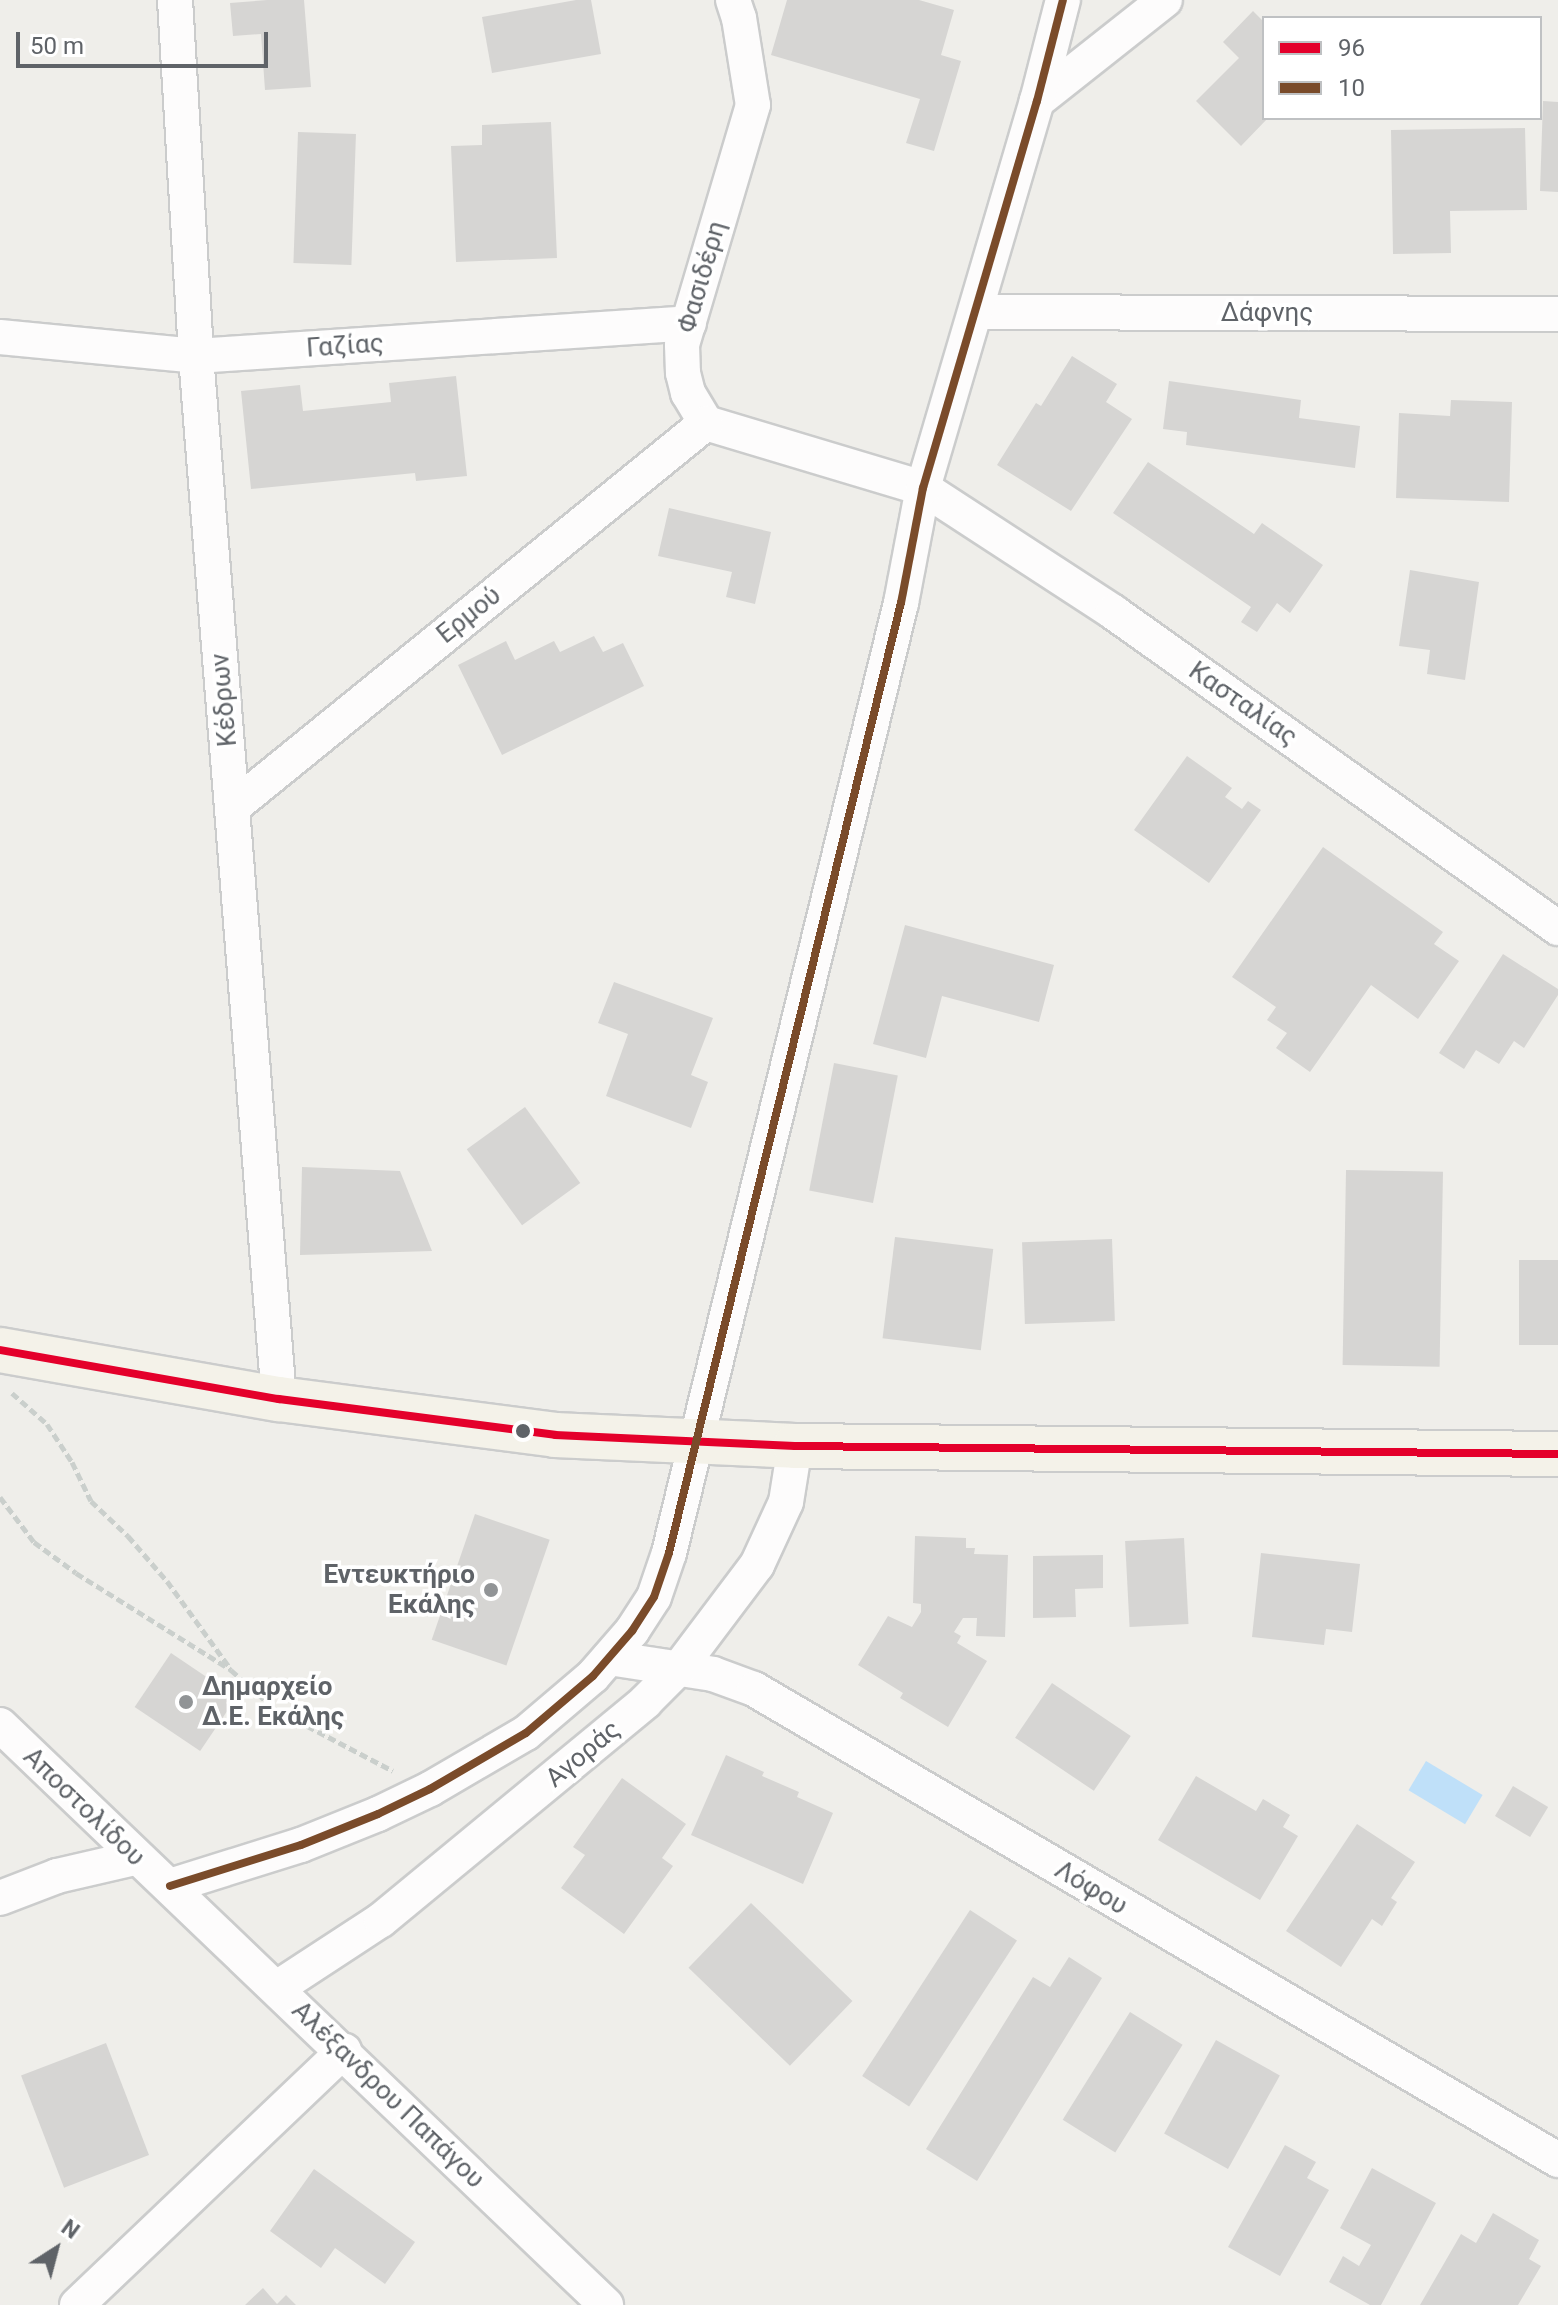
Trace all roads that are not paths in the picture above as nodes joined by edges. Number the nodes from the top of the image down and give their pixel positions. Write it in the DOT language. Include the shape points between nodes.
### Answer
graph roads {
  1 [pos="175,0"];
  2 [pos="733,0"];
  3 [pos="1063,0"];
  4 [pos="1165,0"];
  5 [pos="1037,101"];
  6 [pos="976,312"];
  7 [pos="1558,314"];
  8 [pos="689,323"];
  9 [pos="0,337"];
  10 [pos="196,356"];
  11 [pos="706,423"];
  12 [pos="923,488"];
  13 [pos="233,807"];
  14 [pos="1558,928"];
  15 [pos="2,1368"];
  16 [pos="279,1399"];
  17 [pos="693,1443"];
  18 [pos="795,1446"];
  19 [pos="1558,1454"];
  20 [pos="609,1658"];
  21 [pos="680,1667"];
  22 [pos="0,1725"];
  23 [pos="135,1858"];
  24 [pos="170,1886"];
  25 [pos="0,1898"];
  26 [pos="277,1988"];
  27 [pos="344,2051"];
  28 [pos="1558,2160"];
  29 [pos="77,2305"];
  30 [pos="606,2305"];
  1 -- 10 [label="street, Κέδρων"];
  2 -- 8 [label="street, Φασιδέρη" via="753,105"];
  3 -- 5 [label="street, Αγοράς"];
  4 -- 5 [label="street"];
  5 -- 6 [label="street, Αγοράς"];
  6 -- 7 [label="street, Δάφνης"];
  6 -- 12 [label="street, Αγοράς"];
  8 -- 10 [label="street, Γαζίας"];
  8 -- 11 [label="street, Φασιδέρη" via="682,345 683,373"];
  9 -- 10 [label="street, Γαζίας"];
  10 -- 13 [label="street, Κέδρων"];
  11 -- 12 [label="street"];
  11 -- 13 [label="street, Ερμού"];
  12 -- 14 [label="street, Κασταλίας" via="1113,612"];
  12 -- 17 [label="street, Αγοράς" via="901,603"];
  13 -- 16 [label="street, Κέδρων"];
  15 -- 16 [label="main road"];
  16 -- 17 [label="main road" via="555,1435"];
  17 -- 18 [label="main road"];
  17 -- 20 [label="street, Αγοράς" via="662,1578 641,1618"];
  18 -- 19 [label="main road"];
  18 -- 21 [label="street, Αγοράς" via="786,1502 757,1565"];
  20 -- 21 [label="street, Λόφου"];
  20 -- 24 [label="street, Αγοράς" via="526,1733 430,1789 313,1840"];
  21 -- 26 [label="street, Αγοράς" via="645,1702 381,1920"];
  21 -- 28 [label="street, Λόφου" via="754,1689"];
  22 -- 23 [label="street, Αποστολίδου"];
  23 -- 24 [label="street, Αποστολίδου"];
  23 -- 25 [label="street" via="57,1876"];
  24 -- 26 [label="street, Αλέξανδρου Παπάγου"];
  26 -- 27 [label="street, Αλέξανδρου Παπάγου"];
  27 -- 29 [label="street"];
  27 -- 30 [label="street, Αλέξανδρου Παπάγου"];
}
